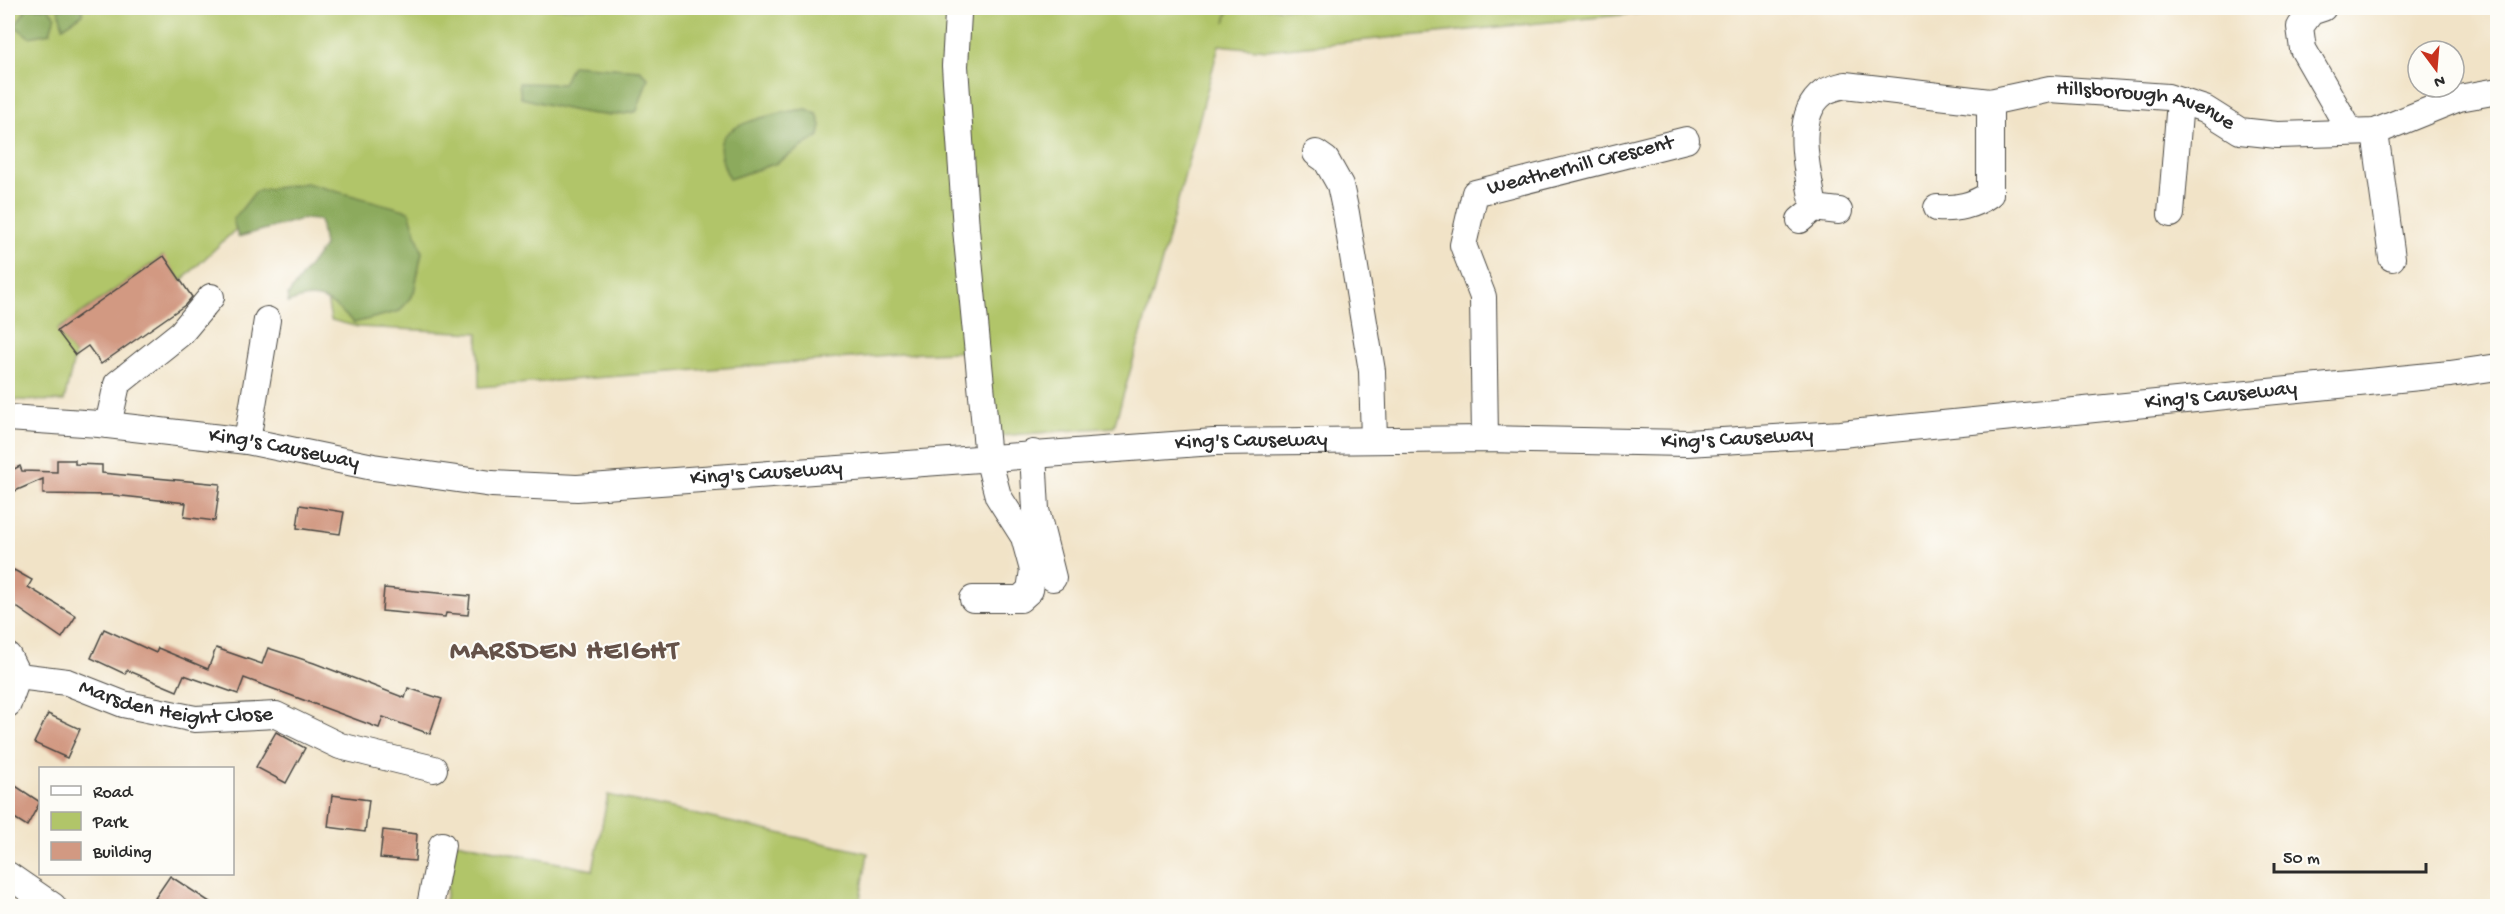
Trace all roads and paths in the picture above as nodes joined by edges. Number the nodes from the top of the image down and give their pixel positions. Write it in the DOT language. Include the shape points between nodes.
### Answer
graph roads {
  1 [pos="2323,8"];
  2 [pos="958,14"];
  3 [pos="2498,91"];
  4 [pos="2180,101"];
  5 [pos="1990,102"];
  6 [pos="2350,131"];
  7 [pos="2375,132"];
  8 [pos="1686,140"];
  9 [pos="1316,153"];
  10 [pos="1937,208"];
  11 [pos="1839,211"];
  12 [pos="2170,214"];
  13 [pos="2392,258"];
  14 [pos="211,297"];
  15 [pos="267,320"];
  16 [pos="2498,367"];
  17 [pos="8,418"];
  18 [pos="108,425"];
  19 [pos="1485,439"];
  20 [pos="1374,440"];
  21 [pos="247,441"];
  22 [pos="1033,453"];
  23 [pos="988,458"];
  24 [pos="1053,578"];
  25 [pos="973,599"];
  26 [pos="13,666"];
  27 [pos="8,704"];
  28 [pos="434,769"];
  29 [pos="442,845"];
  30 [pos="8,875"];
  31 [pos="53,906"];
  32 [pos="430,906"];
  1 -- 6 [label="street" via="2311,12 2300,27 2303,49"];
  2 -- 23 [label="street" via="955,66 966,229"];
  3 -- 7 [label="street, Hillsborough Avenue" via="2459,98"];
  4 -- 5 [label="street, Hillsborough Avenue" via="2050,90"];
  4 -- 6 [label="street, Hillsborough Avenue" via="2205,109 2240,130 2277,135"];
  4 -- 12 [label="street"];
  5 -- 10 [label="street" via="1990,194 1955,209"];
  5 -- 11 [label="street, Hillsborough Avenue" via="1845,85 1823,92 1809,110 1804,139 1807,214"];
  6 -- 7 [label="street, Hillsborough Avenue"];
  7 -- 13 [label="street"];
  8 -- 19 [label="street, Weatherhill Crescent" via="1475,193 1463,245 1483,297"];
  9 -- 20 [label="street" via="1326,160 1340,185 1346,213 1372,371"];
  14 -- 18 [label="street" via="187,328 117,384"];
  15 -- 21 [label="street"];
  16 -- 19 [label="street, King's Causeway" via="1841,434 1687,443"];
  17 -- 18 [label="street, King's Causeway"];
  18 -- 21 [label="street, King's Causeway"];
  19 -- 20 [label="street, King's Causeway"];
  20 -- 22 [label="street, King's Causeway" via="1214,442"];
  21 -- 23 [label="street, King's Causeway" via="394,470 492,484 577,488"];
  22 -- 23 [label="street, King's Causeway"];
  22 -- 24 [label="street" via="1036,510"];
  23 -- 25 [label="street" via="998,496 1024,537 1033,570 1030,590 1020,599"];
  26 -- 27 [label="street"];
  26 -- 28 [label="street, Marsden Height Close" via="123,704 195,719 276,715 340,746"];
  29 -- 32 [label="street"];
  30 -- 31 [label="street"];
}
